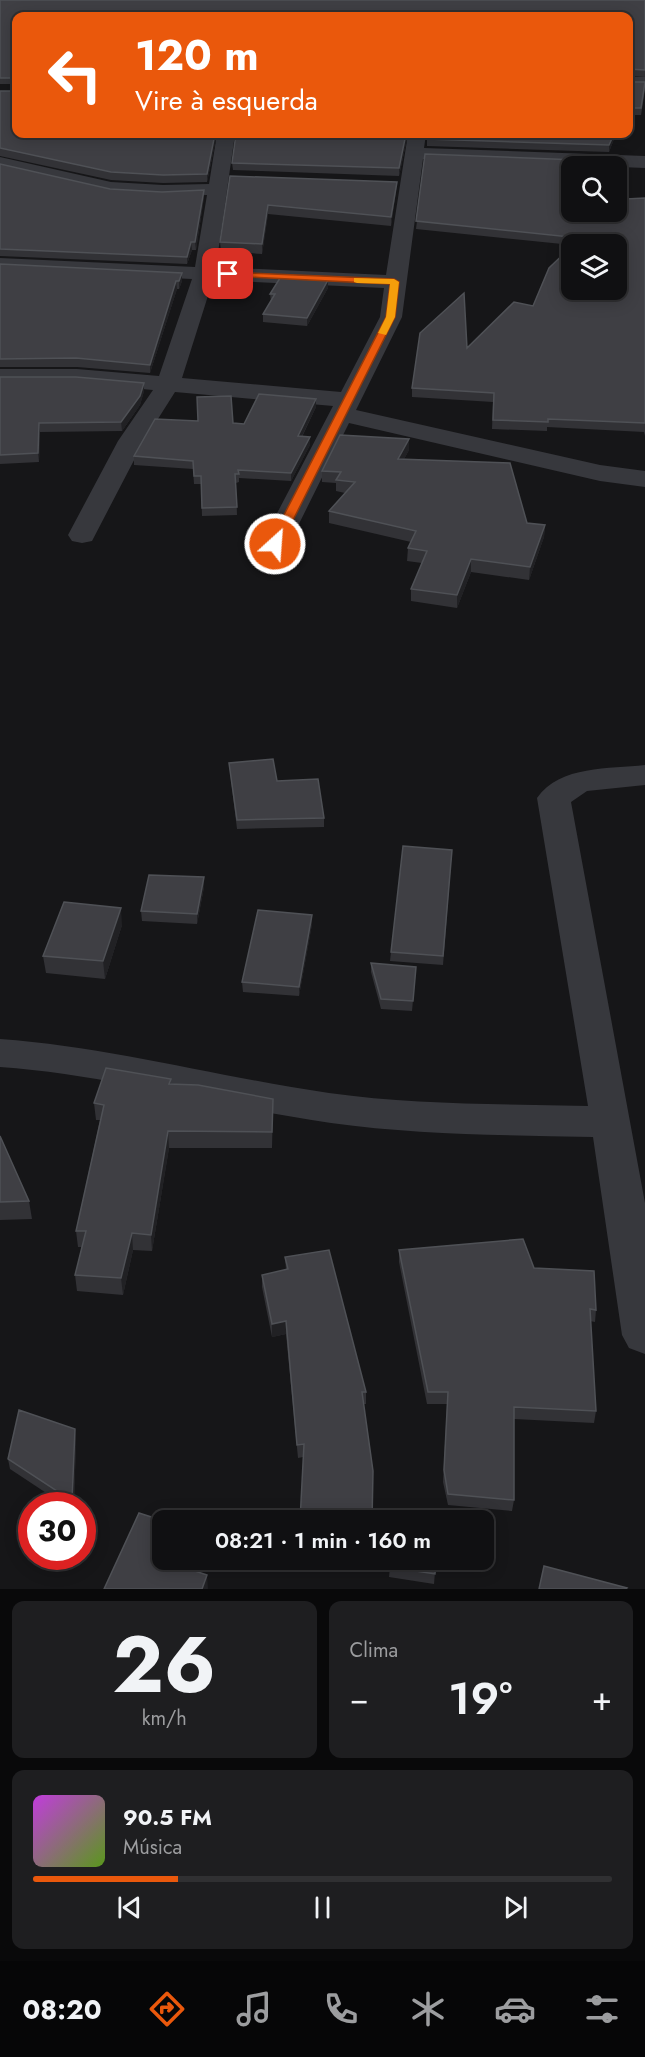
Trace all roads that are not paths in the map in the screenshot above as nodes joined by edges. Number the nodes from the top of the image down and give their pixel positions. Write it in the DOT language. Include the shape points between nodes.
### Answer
graph roads {
  1 [pos="226,138"];
  2 [pos="415,143"];
  3 [pos="645,162"];
  4 [pos="0,163"];
  5 [pos="224,181"];
  6 [pos="388,183"];
  7 [pos="411,184"];
  8 [pos="0,264"];
  9 [pos="205,273"];
  10 [pos="394,282"];
  11 [pos="0,376"];
  12 [pos="168,384"];
  13 [pos="344,407"];
  14 [pos="645,479"];
  15 [pos="82,535"];
  16 [pos="275,544"];
  17 [pos="645,775"];
  18 [pos="0,1053"];
  19 [pos="611,1122"];
  20 [pos="645,1335"];
  1 -- 5 [label="street"];
  2 -- 3 [label="street"];
  2 -- 7 [label="street"];
  4 -- 5 [label="street" via="105,188 143,191"];
  5 -- 9 [label="street"];
  6 -- 7 [label="street"];
  7 -- 10 [label="street"];
  8 -- 9 [label="street"];
  9 -- 10 [label="street"];
  9 -- 12 [label="street"];
  10 -- 13 [label="street" via="390,317"];
  11 -- 12 [label="street" via="77,376"];
  12 -- 13 [label="street"];
  12 -- 15 [label="street" via="131,441"];
  13 -- 14 [label="street" via="600,472"];
  13 -- 16 [label="street"];
  17 -- 19 [label="street" via="578,782 554,798"];
  18 -- 19 [label="street" via="47,1055 146,1071 293,1103 430,1117"];
  19 -- 20 [label="street"];
}
